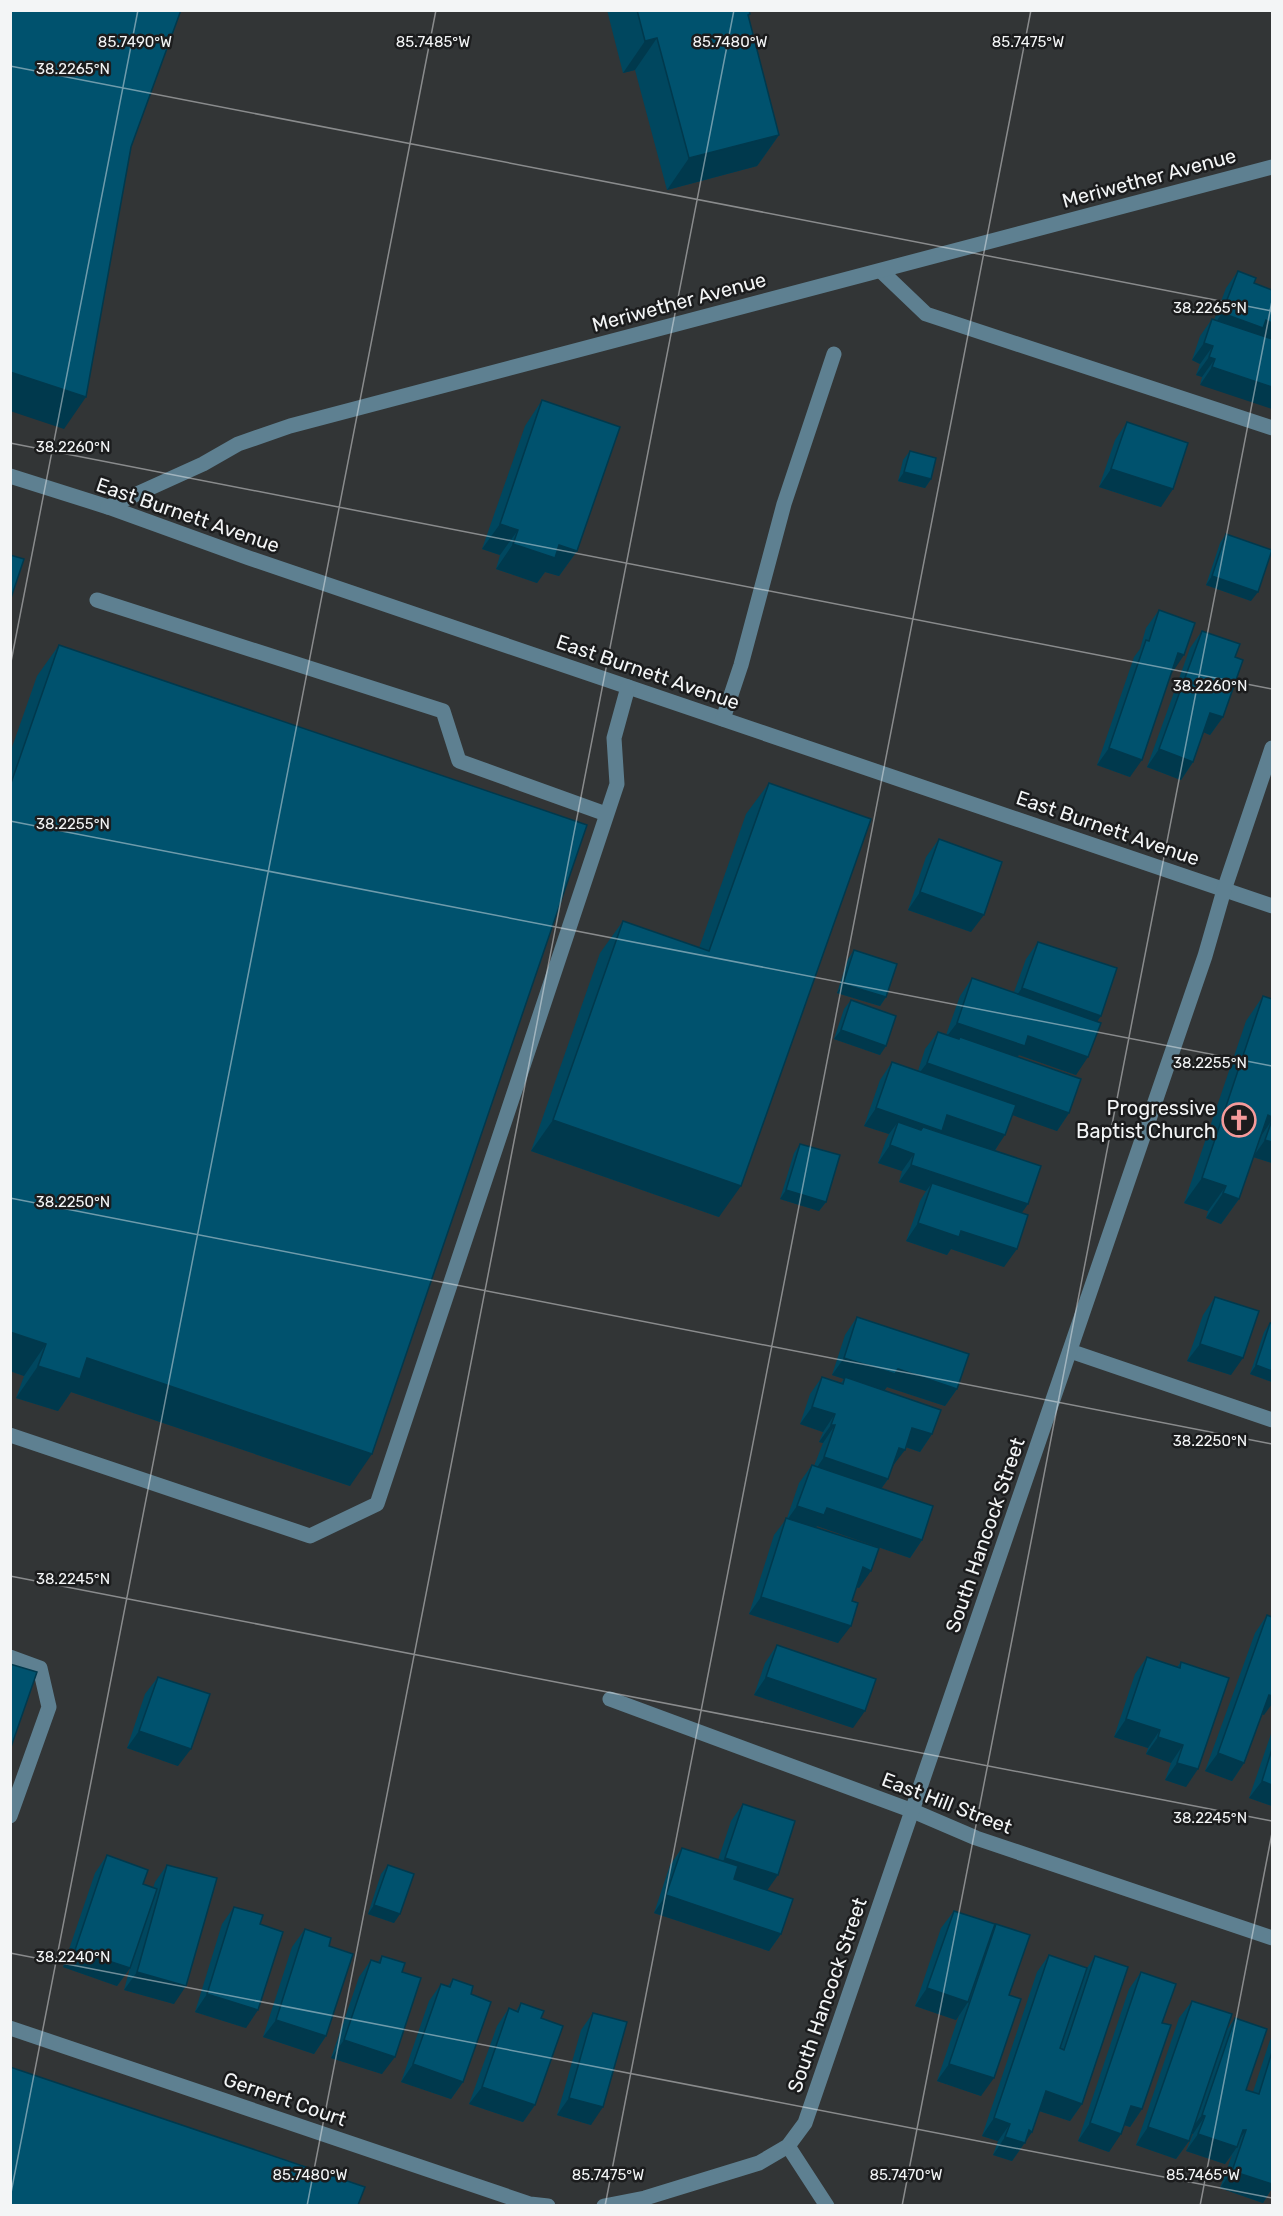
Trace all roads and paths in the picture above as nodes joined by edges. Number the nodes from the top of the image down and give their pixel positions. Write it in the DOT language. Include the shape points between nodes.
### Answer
graph roads {
  1 [pos="1272,167"];
  2 [pos="881,270"];
  3 [pos="834,354"];
  4 [pos="1272,428"];
  5 [pos="10,476"];
  6 [pos="108,507"];
  7 [pos="97,600"];
  8 [pos="628,687"];
  9 [pos="723,719"];
  10 [pos="1272,748"];
  11 [pos="606,814"];
  12 [pos="1224,890"];
  13 [pos="1272,906"];
  14 [pos="1070,1351"];
  15 [pos="1272,1420"];
  16 [pos="10,1435"];
  17 [pos="10,1657"];
  18 [pos="610,1699"];
  19 [pos="913,1811"];
  20 [pos="10,1816"];
  21 [pos="1272,1938"];
  22 [pos="10,2028"];
  23 [pos="788,2146"];
  24 [pos="643,2202"];
  25 [pos="548,2205"];
  26 [pos="604,2205"];
  27 [pos="827,2205"];
  1 -- 2 [label="street, Meriwether Avenue"];
  2 -- 4 [label="street" via="926,314"];
  2 -- 6 [label="street, Meriwether Avenue" via="290,426 238,444"];
  3 -- 9 [label="street" via="784,504"];
  5 -- 6 [label="street, East Burnett Avenue"];
  6 -- 8 [label="street, East Burnett Avenue"];
  7 -- 11 [label="street" via="443,711 459,762"];
  8 -- 9 [label="street, East Burnett Avenue"];
  8 -- 11 [label="street" via="614,738 616,784"];
  9 -- 12 [label="street, East Burnett Avenue"];
  10 -- 12 [label="street, South Hancock Street"];
  11 -- 16 [label="street" via="377,1504 310,1536"];
  12 -- 13 [label="street, East Burnett Avenue"];
  12 -- 14 [label="street, South Hancock Street"];
  14 -- 15 [label="street"];
  14 -- 19 [label="street, South Hancock Street"];
  17 -- 20 [label="street" via="40,1668 49,1707"];
  18 -- 19 [label="street, East Hill Street"];
  19 -- 21 [label="street, East Hill Street" via="976,1838"];
  19 -- 23 [label="street, South Hancock Street" via="805,2123"];
  22 -- 25 [label="street, Gernert Court" via="530,2204"];
  23 -- 24 [label="street, South Hancock Street" via="759,2163"];
  23 -- 27 [label="street"];
  24 -- 26 [label="street, South Hancock Street"];
}
